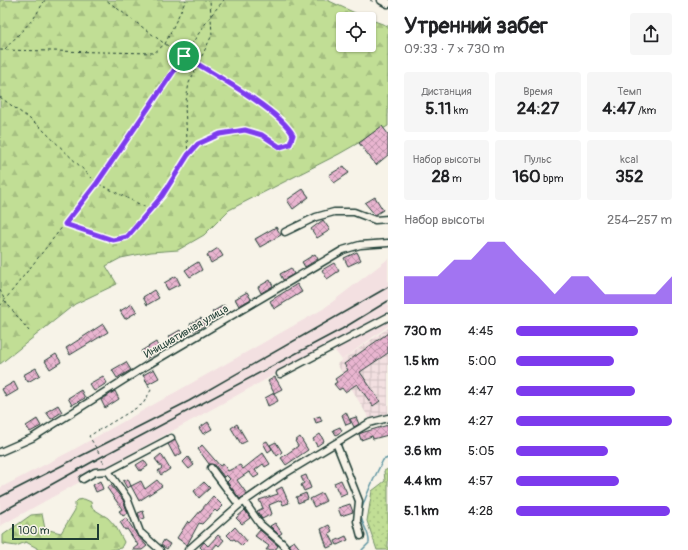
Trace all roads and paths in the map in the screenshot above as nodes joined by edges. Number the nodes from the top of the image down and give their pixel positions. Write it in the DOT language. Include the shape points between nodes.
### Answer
graph roads {
  1 [pos="45,0"];
  2 [pos="106,0"];
  3 [pos="186,0"];
  4 [pos="210,0"];
  5 [pos="224,0"];
  6 [pos="382,0"];
  7 [pos="388,3"];
  8 [pos="212,14"];
  9 [pos="165,44"];
  10 [pos="0,50"];
  11 [pos="5,50"];
  12 [pos="184,56"];
  13 [pos="198,65"];
  14 [pos="0,97"];
  15 [pos="188,155"];
  16 [pos="97,183"];
  17 [pos="149,209"];
  18 [pos="388,219"];
  19 [pos="65,224"];
  20 [pos="285,232"];
  21 [pos="388,243"];
  22 [pos="0,290"];
  23 [pos="5,301"];
  24 [pos="0,306"];
  25 [pos="388,317"];
  26 [pos="29,331"];
  27 [pos="141,369"];
  28 [pos="280,374"];
  29 [pos="388,418"];
  30 [pos="171,438"];
  31 [pos="336,444"];
  32 [pos="0,452"];
  33 [pos="99,453"];
  34 [pos="211,468"];
  35 [pos="108,471"];
  36 [pos="83,479"];
  37 [pos="241,503"];
  38 [pos="360,536"];
  39 [pos="160,550"];
  40 [pos="188,550"];
  41 [pos="288,550"];
  1 -- 11 [label="path" via="34,18"];
  2 -- 9 [label="path"];
  3 -- 9 [label="path"];
  4 -- 8 [label="path"];
  5 -- 8 [label="path"];
  6 -- 7 [label="main road"];
  8 -- 12 [label="path"];
  8 -- 13 [label="path" via="212,35"];
  9 -- 11 [label="path" via="154,53"];
  9 -- 12 [label="path"];
  10 -- 11 [label="path"];
  12 -- 13 [label="path"];
  12 -- 16 [label="path"];
  13 -- 15 [label="path" via="189,83 185,107"];
  13 -- 15 [label="path" via="269,110 288,125 293,135 290,144 280,147 262,135 245,130 220,134 198,144"];
  14 -- 16 [label="path" via="38,125"];
  15 -- 17 [label="path" via="162,196"];
  16 -- 17 [label="path"];
  16 -- 19 [label="path"];
  17 -- 19 [label="path" via="127,237 113,240"];
  18 -- 20 [label="street" via="375,220 354,212 334,212 316,217"];
  19 -- 23 [label="path"];
  21 -- 27 [label="street, Инициативная улица" via="360,245 343,250"];
  22 -- 23 [label="path"];
  23 -- 24 [label="path"];
  23 -- 26 [label="path"];
  25 -- 28 [label="street"];
  27 -- 32 [label="street, Инициативная улица" via="32,438"];
  27 -- 33 [label="path" via="151,390 143,404 89,436"];
  29 -- 31 [label="street" via="369,423"];
  30 -- 35 [label="street"];
  31 -- 37 [label="street"];
  31 -- 38 [label="street" via="359,501 357,521"];
  34 -- 37 [label="street"];
  35 -- 36 [label="street" via="95,472"];
  35 -- 39 [label="street" via="127,498 140,532"];
  37 -- 40 [label="street"];
  37 -- 41 [label="street"];
}
